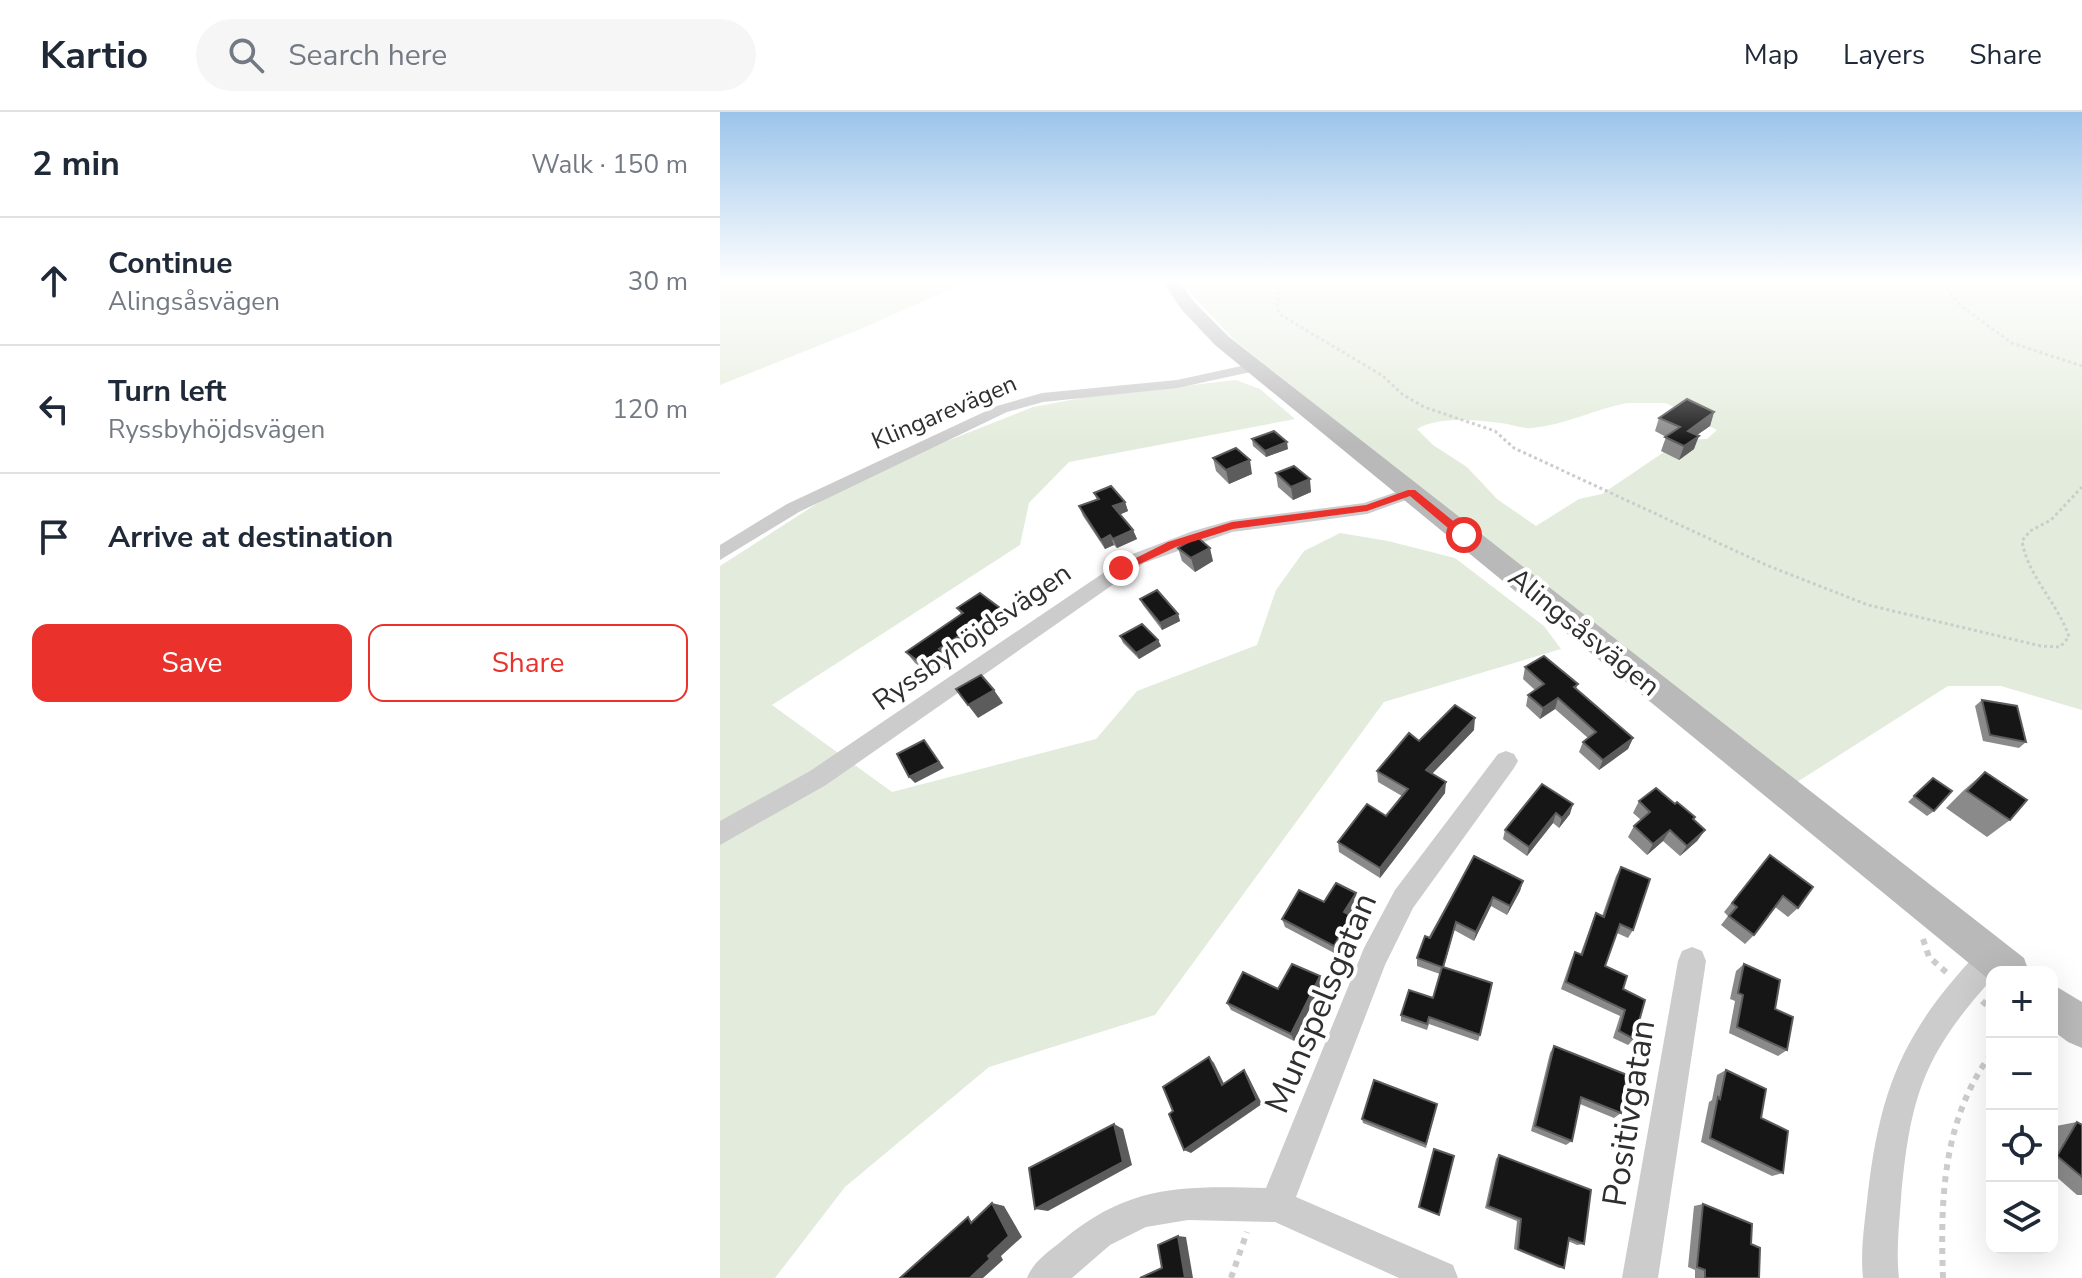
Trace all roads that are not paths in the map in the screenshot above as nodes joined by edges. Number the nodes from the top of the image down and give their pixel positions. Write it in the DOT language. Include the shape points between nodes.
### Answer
graph roads {
  1 [pos="1217,334"];
  2 [pos="1255,367"];
  3 [pos="1411,492"];
  4 [pos="720,554"];
  5 [pos="1506,761"];
  6 [pos="720,834"];
  7 [pos="1692,961"];
  8 [pos="2001,965"];
  9 [pos="2058,1009"];
  10 [pos="2082,1028"];
  11 [pos="1267,1204"];
  12 [pos="1045,1278"];
  13 [pos="1440,1278"];
  14 [pos="1640,1278"];
  15 [pos="1881,1278"];
  1 -- 2 [label="main road, Alingsåsvägen"];
  2 -- 3 [label="main road, Alingsåsvägen"];
  2 -- 4 [label="street, Klingarevägen" via="1177,384 1042,398 1002,409 793,508"];
  3 -- 6 [label="street, Ryssbyhöjdsvägen" via="1367,508 1232,526 1137,559 818,778"];
  3 -- 8 [label="main road, Alingsåsvägen"];
  5 -- 11 [label="street, Munspelsgatan" via="1404,899"];
  7 -- 14 [label="street, Positivgatan"];
  8 -- 15 [label="street" via="1926,1040 1905,1082 1891,1148"];
  9 -- 10 [label="main road"];
  11 -- 12 [label="street" via="1188,1203 1143,1211 1098,1233"];
  11 -- 13 [label="street"];
}
